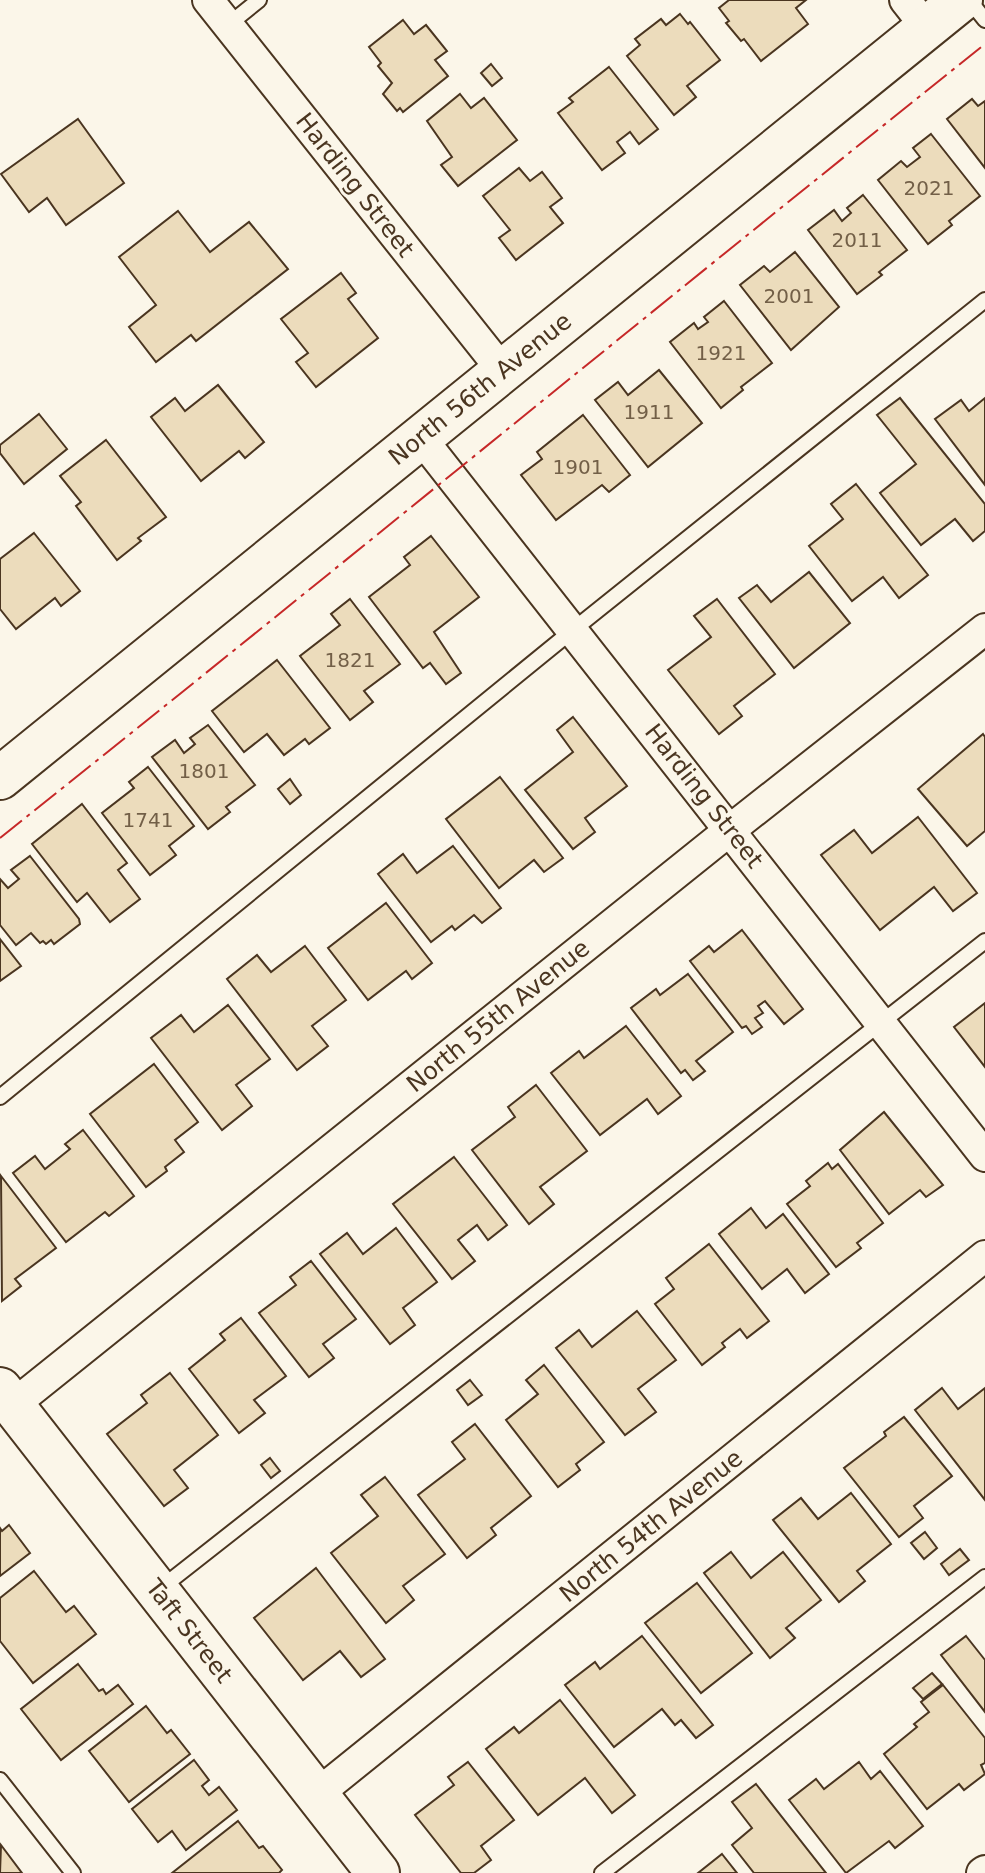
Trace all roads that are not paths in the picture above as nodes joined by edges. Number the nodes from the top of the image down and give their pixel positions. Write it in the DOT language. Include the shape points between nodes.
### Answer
graph roads {
  1 [pos="208,0"];
  2 [pos="259,0"];
  3 [pos="961,0"];
  4 [pos="969,0"];
  5 [pos="916,14"];
  6 [pos="985,20"];
  7 [pos="228,25"];
  8 [pos="985,300"];
  9 [pos="502,370"];
  10 [pos="421,438"];
  11 [pos="985,629"];
  12 [pos="573,630"];
  13 [pos="0,778"];
  14 [pos="730,830"];
  15 [pos="985,941"];
  16 [pos="882,1024"];
  17 [pos="0,1097"];
  18 [pos="985,1156"];
  19 [pos="985,1256"];
  20 [pos="6,1397"];
  21 [pos="985,1577"];
  22 [pos="157,1590"];
  23 [pos="0,1780"];
  24 [pos="316,1795"];
  25 [pos="73,1873"];
  26 [pos="378,1873"];
  27 [pos="602,1873"];
  1 -- 7 [label="street, Harding Street"];
  2 -- 7 [label="lane"];
  3 -- 5 [label="street, North 56th Avenue"];
  4 -- 6 [label="lane"];
  5 -- 9 [label="street, North 56th Avenue"];
  7 -- 9 [label="street, Harding Street"];
  8 -- 12 [label="lane"];
  9 -- 10 [label="street, North 56th Avenue"];
  10 -- 12 [label="street, Harding Street"];
  10 -- 13 [label="street, North 56th Avenue"];
  11 -- 14 [label="street, North 55th Avenue"];
  12 -- 14 [label="street, Harding Street"];
  12 -- 17 [label="lane"];
  14 -- 16 [label="street, Harding Street"];
  14 -- 20 [label="street, North 55th Avenue"];
  15 -- 16 [label="lane"];
  16 -- 18 [label="street, Harding Street"];
  16 -- 22 [label="lane"];
  19 -- 24 [label="street, North 54th Avenue"];
  20 -- 22 [label="street, Taft Street"];
  21 -- 27 [label="lane"];
  22 -- 24 [label="street, Taft Street"];
  23 -- 25 [label="lane"];
  24 -- 26 [label="street, Taft Street"];
}
